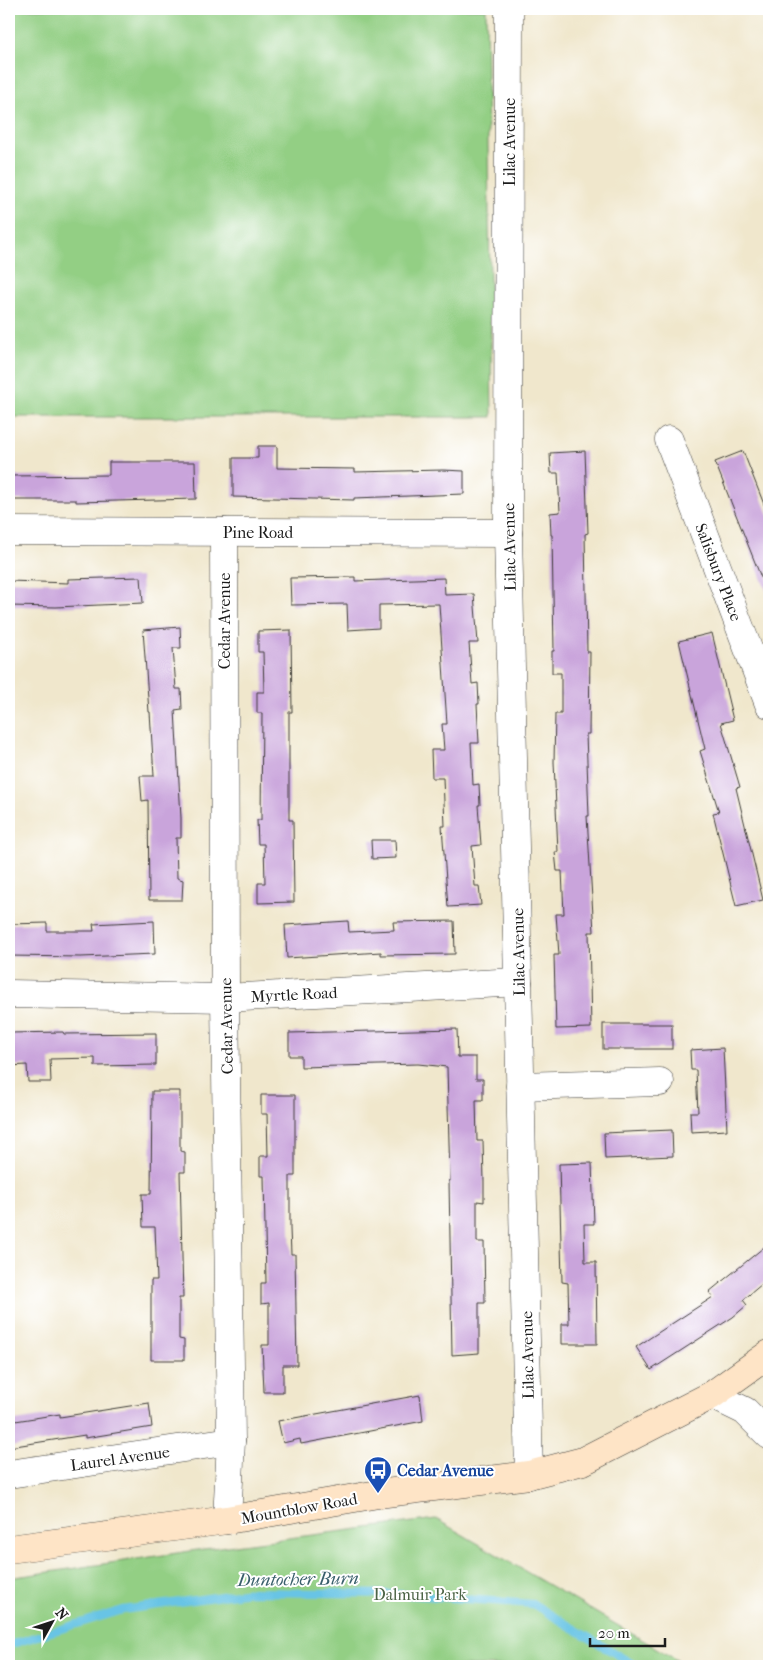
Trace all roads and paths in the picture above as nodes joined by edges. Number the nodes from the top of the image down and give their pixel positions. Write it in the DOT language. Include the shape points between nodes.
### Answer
graph roads {
  1 [pos="509,9"];
  2 [pos="669,440"];
  3 [pos="9,531"];
  4 [pos="224,532"];
  5 [pos="508,533"];
  6 [pos="769,704"];
  7 [pos="518,982"];
  8 [pos="9,994"];
  9 [pos="225,998"];
  10 [pos="660,1082"];
  11 [pos="520,1086"];
  12 [pos="769,1354"];
  13 [pos="712,1395"];
  14 [pos="769,1435"];
  15 [pos="231,1441"];
  16 [pos="9,1474"];
  17 [pos="529,1474"];
  18 [pos="227,1520"];
  19 [pos="9,1549"];
  1 -- 5 [label="street, Lilac Avenue"];
  2 -- 6 [label="street, Salisbury Place"];
  3 -- 4 [label="street, Pine Road"];
  4 -- 5 [label="street, Pine Road"];
  4 -- 9 [label="street, Cedar Avenue"];
  5 -- 7 [label="street, Lilac Avenue"];
  7 -- 9 [label="street, Myrtle Road"];
  7 -- 11 [label="street, Lilac Avenue"];
  8 -- 9 [label="street, Myrtle Road"];
  9 -- 15 [label="street, Cedar Avenue"];
  10 -- 11 [label="street"];
  11 -- 17 [label="street, Lilac Avenue"];
  12 -- 13 [label="street, Mountblow Road"];
  13 -- 14 [label="street" via="744,1411"];
  13 -- 17 [label="street, Mountblow Road" via="583,1461"];
  15 -- 16 [label="street, Laurel Avenue"];
  15 -- 18 [label="street, Cedar Avenue"];
  17 -- 18 [label="street, Mountblow Road" via="378,1494"];
  18 -- 19 [label="street, Mountblow Road"];
}
